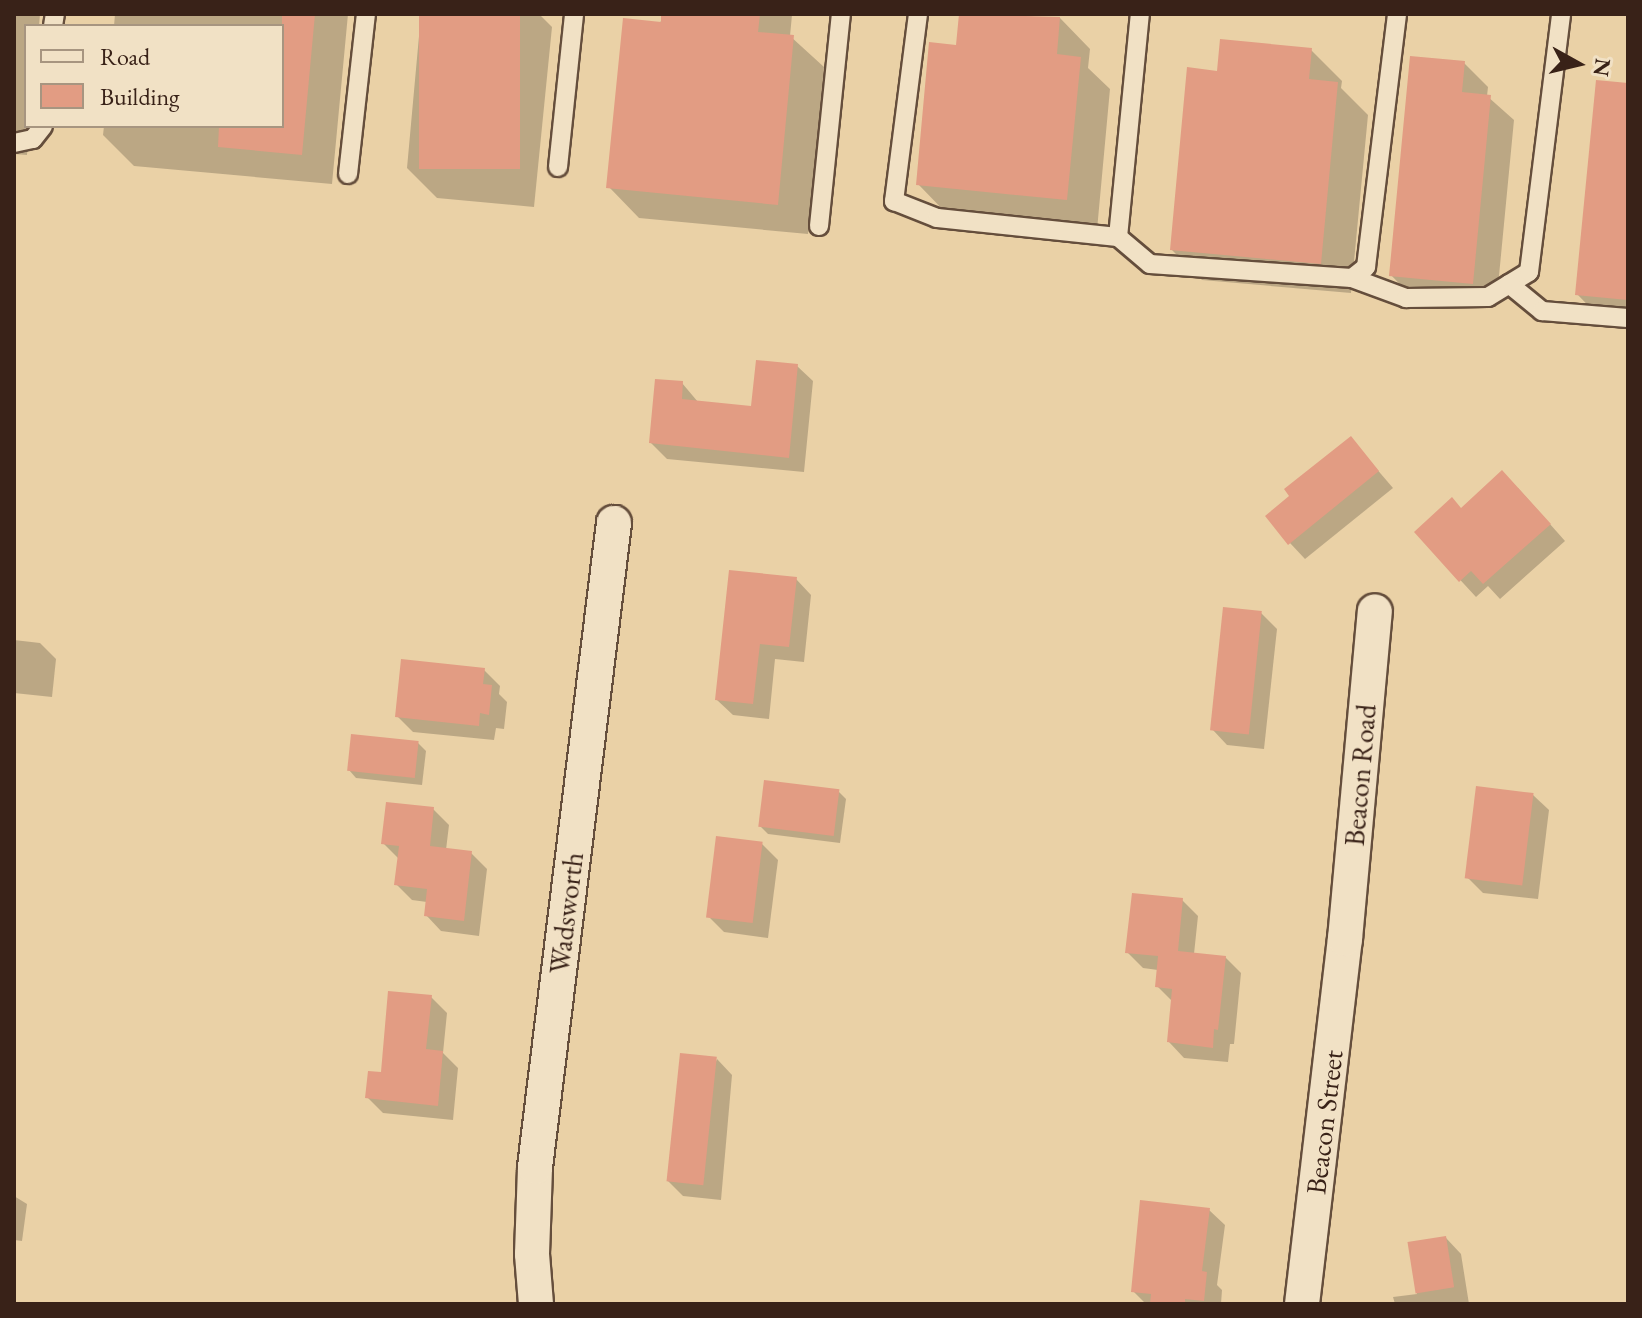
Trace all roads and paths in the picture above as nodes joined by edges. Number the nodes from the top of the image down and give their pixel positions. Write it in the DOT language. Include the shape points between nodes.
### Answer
graph roads {
  1 [pos="366,14"];
  2 [pos="574,14"];
  3 [pos="841,14"];
  4 [pos="918,14"];
  5 [pos="1140,14"];
  6 [pos="1397,14"];
  7 [pos="1561,14"];
  8 [pos="41,128"];
  9 [pos="14,143"];
  10 [pos="558,167"];
  11 [pos="348,174"];
  12 [pos="819,226"];
  13 [pos="1118,237"];
  14 [pos="1352,278"];
  15 [pos="1509,284"];
  16 [pos="1628,318"];
  17 [pos="614,523"];
  18 [pos="1375,611"];
  19 [pos="1345,939"];
  20 [pos="536,1304"];
  21 [pos="1302,1304"];
  1 -- 11 [label="lane"];
  2 -- 10 [label="lane"];
  3 -- 12 [label="lane"];
  4 -- 13 [label="lane" via="894,201 937,218"];
  5 -- 13 [label="lane"];
  6 -- 14 [label="lane" via="1366,267"];
  7 -- 15 [label="lane" via="1529,272"];
  8 -- 9 [label="lane" via="33,139"];
  13 -- 14 [label="lane" via="1150,264"];
  14 -- 15 [label="lane" via="1406,298 1488,297"];
  15 -- 16 [label="lane" via="1542,311"];
  17 -- 20 [label="street, Wadsworth" via="535,1167"];
  18 -- 19 [label="street, Beacon Road"];
  19 -- 21 [label="street, Beacon Street"];
}
